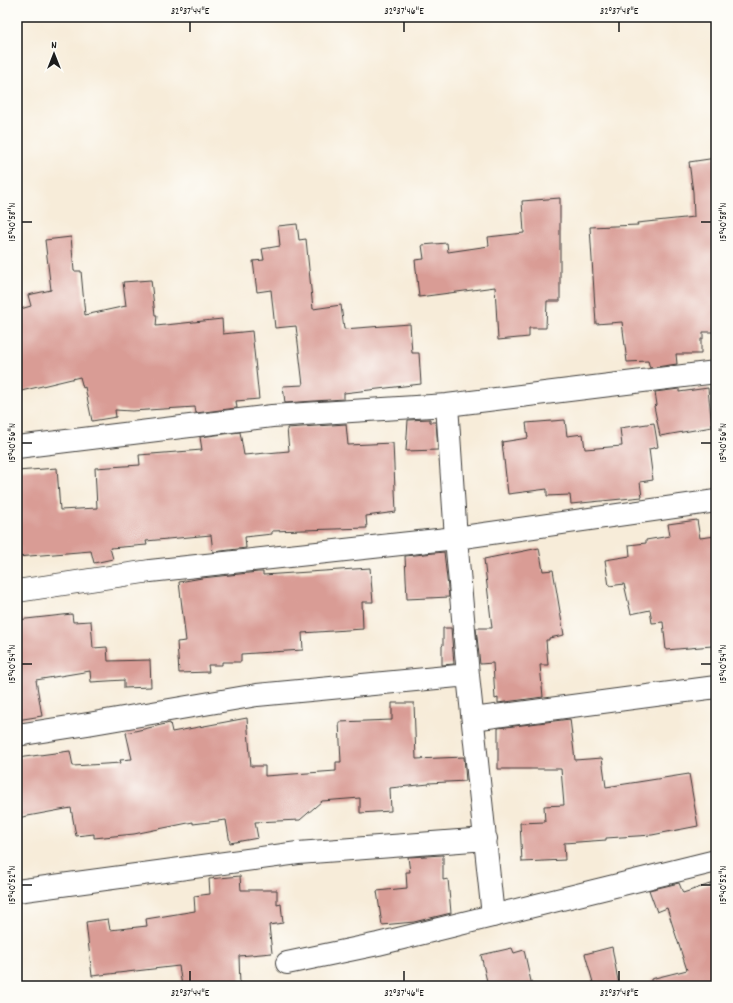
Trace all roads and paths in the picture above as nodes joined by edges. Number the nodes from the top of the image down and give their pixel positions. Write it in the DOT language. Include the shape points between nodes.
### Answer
graph roads {
  1 [pos="716,372"];
  2 [pos="447,405"];
  3 [pos="17,447"];
  4 [pos="716,501"];
  5 [pos="456,538"];
  6 [pos="17,591"];
  7 [pos="468,675"];
  8 [pos="716,687"];
  9 [pos="473,719"];
  10 [pos="17,735"];
  11 [pos="486,839"];
  12 [pos="716,861"];
  13 [pos="17,891"];
  14 [pos="494,916"];
  15 [pos="287,963"];
  1 -- 2 [label="street"];
  2 -- 3 [label="street" via="272,416"];
  2 -- 5 [label="street"];
  4 -- 5 [label="street"];
  5 -- 6 [label="street" via="150,571"];
  5 -- 7 [label="street"];
  7 -- 9 [label="street"];
  7 -- 10 [label="street" via="257,695"];
  8 -- 9 [label="street"];
  9 -- 11 [label="street"];
  11 -- 13 [label="street" via="298,853"];
  11 -- 14 [label="street"];
  12 -- 14 [label="street"];
  14 -- 15 [label="street"];
}
